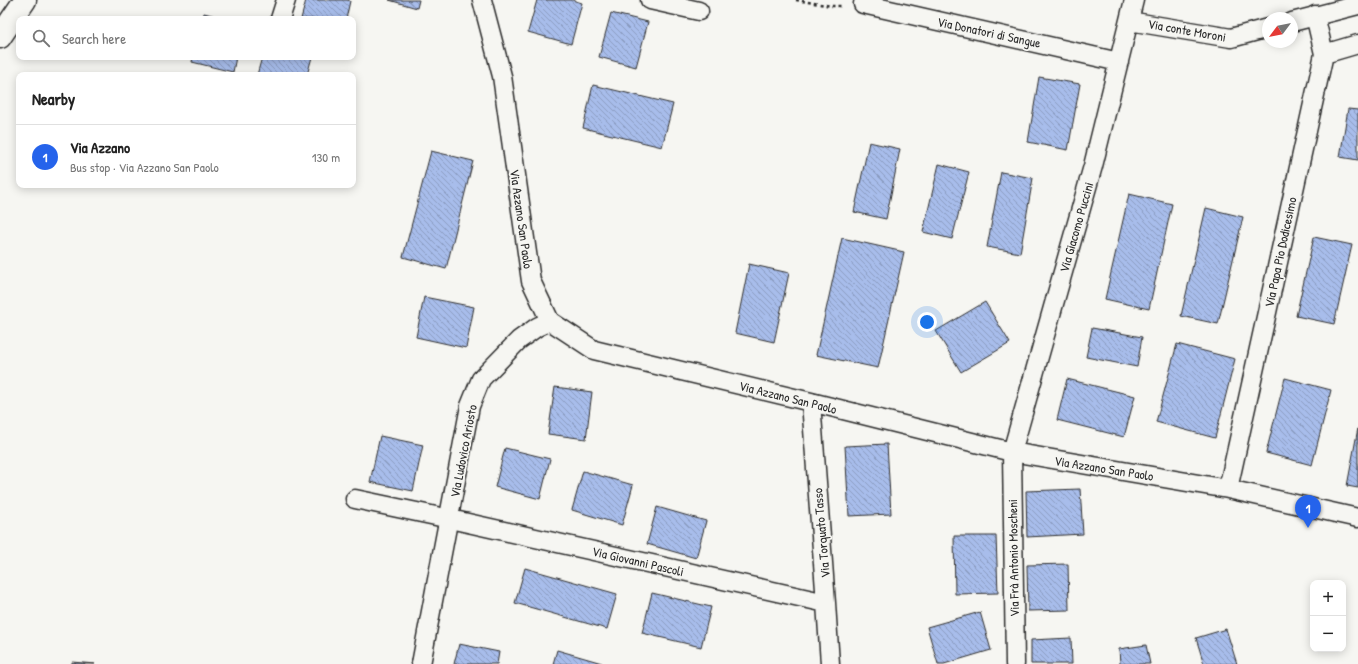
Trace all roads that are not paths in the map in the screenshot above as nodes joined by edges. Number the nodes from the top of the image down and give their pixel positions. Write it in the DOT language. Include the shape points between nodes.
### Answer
graph roads {
  1 [pos="25,0"];
  2 [pos="286,0"];
  3 [pos="482,0"];
  4 [pos="650,0"];
  5 [pos="1134,0"];
  6 [pos="864,2"];
  7 [pos="1358,7"];
  8 [pos="699,11"];
  9 [pos="1315,15"];
  10 [pos="281,16"];
  11 [pos="1298,20"];
  12 [pos="1129,21"];
  13 [pos="1262,30"];
  14 [pos="0,37"];
  15 [pos="1358,44"];
  16 [pos="1324,54"];
  17 [pos="1119,62"];
  18 [pos="550,321"];
  19 [pos="810,402"];
  20 [pos="1012,452"];
  21 [pos="1228,488"];
  22 [pos="355,499"];
  23 [pos="1358,518"];
  24 [pos="450,519"];
  25 [pos="826,603"];
  26 [pos="421,664"];
  27 [pos="830,664"];
  28 [pos="1015,664"];
  1 -- 14 [label="main road"];
  2 -- 10 [label="street"];
  3 -- 18 [label="street, Via Azzano San Paolo" via="502,76 531,281"];
  4 -- 8 [label="street"];
  5 -- 12 [label="street, Via Giacomo Puccini"];
  6 -- 17 [label="street, Via Donatori di Sangue"];
  7 -- 9 [label="street"];
  9 -- 11 [label="street"];
  9 -- 16 [label="street, Via Papa Pio Dodicesimo"];
  12 -- 13 [label="street, Via conte Moroni" via="1231,38"];
  12 -- 17 [label="street, Via Giacomo Puccini"];
  15 -- 16 [label="street"];
  16 -- 21 [label="street, Via Papa Pio Dodicesimo"];
  17 -- 20 [label="street, Via Giacomo Puccini" via="1093,166"];
  18 -- 19 [label="street, Via Azzano San Paolo" via="594,350"];
  18 -- 24 [label="street, Via Ludovico Ariosto" via="519,340 481,379 470,406"];
  19 -- 20 [label="street, Via Azzano San Paolo"];
  19 -- 25 [label="street, Via Torquato Tasso"];
  20 -- 21 [label="street, Via Azzano San Paolo"];
  20 -- 28 [label="street, Via Frà Antonio Moscheni"];
  21 -- 23 [label="street, Via Azzano San Paolo"];
  22 -- 24 [label="street"];
  24 -- 25 [label="street, Via Giovanni Pascoli"];
  24 -- 26 [label="street, Via Ludovico Ariosto"];
  25 -- 27 [label="street, Via Torquato Tasso"];
}
